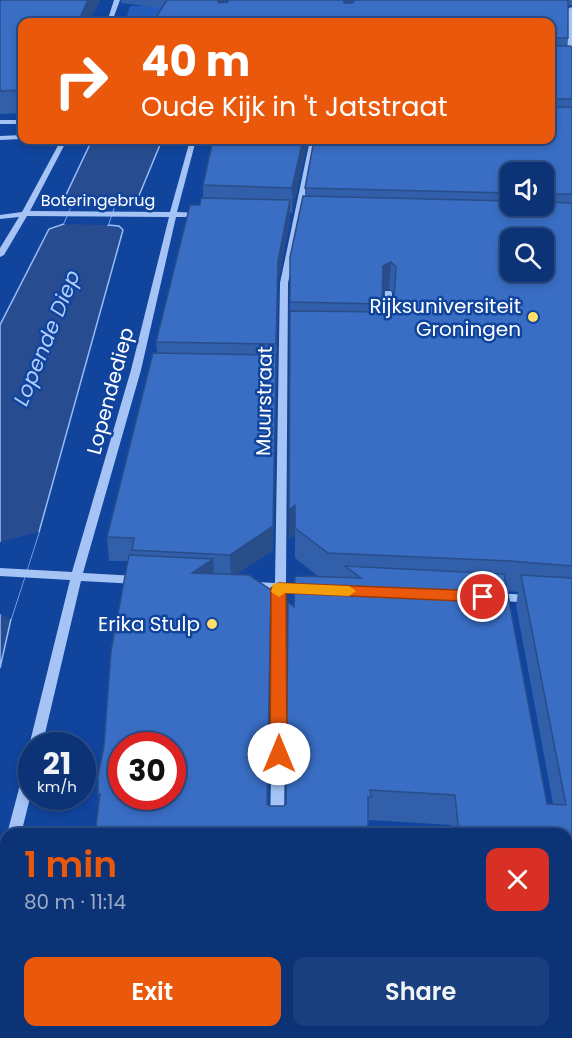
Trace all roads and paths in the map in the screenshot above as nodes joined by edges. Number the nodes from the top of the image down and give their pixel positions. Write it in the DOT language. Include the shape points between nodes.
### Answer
graph roads {
  1 [pos="117,0"];
  2 [pos="560,9"];
  3 [pos="571,9"];
  4 [pos="110,18"];
  5 [pos="560,64"];
  6 [pos="571,66"];
  7 [pos="0,122"];
  8 [pos="18,122"];
  9 [pos="18,137"];
  10 [pos="0,138"];
  11 [pos="62,144"];
  12 [pos="192,144"];
  13 [pos="312,144"];
  14 [pos="24,214"];
  15 [pos="173,214"];
  16 [pos="206,215"];
  17 [pos="285,216"];
  18 [pos="0,217"];
  19 [pos="296,217"];
  20 [pos="307,217"];
  21 [pos="0,255"];
  22 [pos="388,293"];
  23 [pos="283,333"];
  24 [pos="294,333"];
  25 [pos="387,336"];
  26 [pos="136,370"];
  27 [pos="147,370"];
  28 [pos="271,372"];
  29 [pos="282,372"];
  30 [pos="0,572"];
  31 [pos="77,576"];
  32 [pos="148,580"];
  33 [pos="243,586"];
  34 [pos="279,588"];
  35 [pos="314,589"];
  36 [pos="482,596"];
  37 [pos="539,600"];
  38 [pos="38,732"];
  39 [pos="20,810"];
  40 [pos="16,828"];
  41 [pos="277,828"];
  1 -- 4 [label="street"];
  2 -- 3 [label="street"];
  3 -- 6 [label="street"];
  5 -- 6 [label="street"];
  7 -- 8 [label="street"];
  9 -- 10 [label="street"];
  11 -- 14 [label="street"];
  12 -- 15 [label="street, Lopendediep"];
  13 -- 19 [label="street, Muurstraat"];
  14 -- 15 [label="street, Boteringebrug"];
  14 -- 18 [label="street, Boteringebrug"];
  14 -- 21 [label="street"];
  15 -- 16 [label="street, Boteringebrug"];
  15 -- 26 [label="street, Lopendediep"];
  17 -- 19 [label="street"];
  19 -- 20 [label="street"];
  19 -- 23 [label="street, Muurstraat" via="284,283"];
  22 -- 25 [label="street"];
  23 -- 24 [label="street"];
  23 -- 29 [label="street, Muurstraat"];
  26 -- 27 [label="street"];
  26 -- 31 [label="street, Lopendediep"];
  28 -- 29 [label="street"];
  29 -- 34 [label="street, Muurstraat"];
  30 -- 31 [label="street"];
  31 -- 32 [label="street"];
  31 -- 38 [label="street, Lopendediep"];
  33 -- 34 [label="street"];
  34 -- 35 [label="street"];
  34 -- 41 [label="street, Muurstraat"];
  36 -- 37 [label="street" via="507,603"];
  39 -- 40 [label="street"];
}
